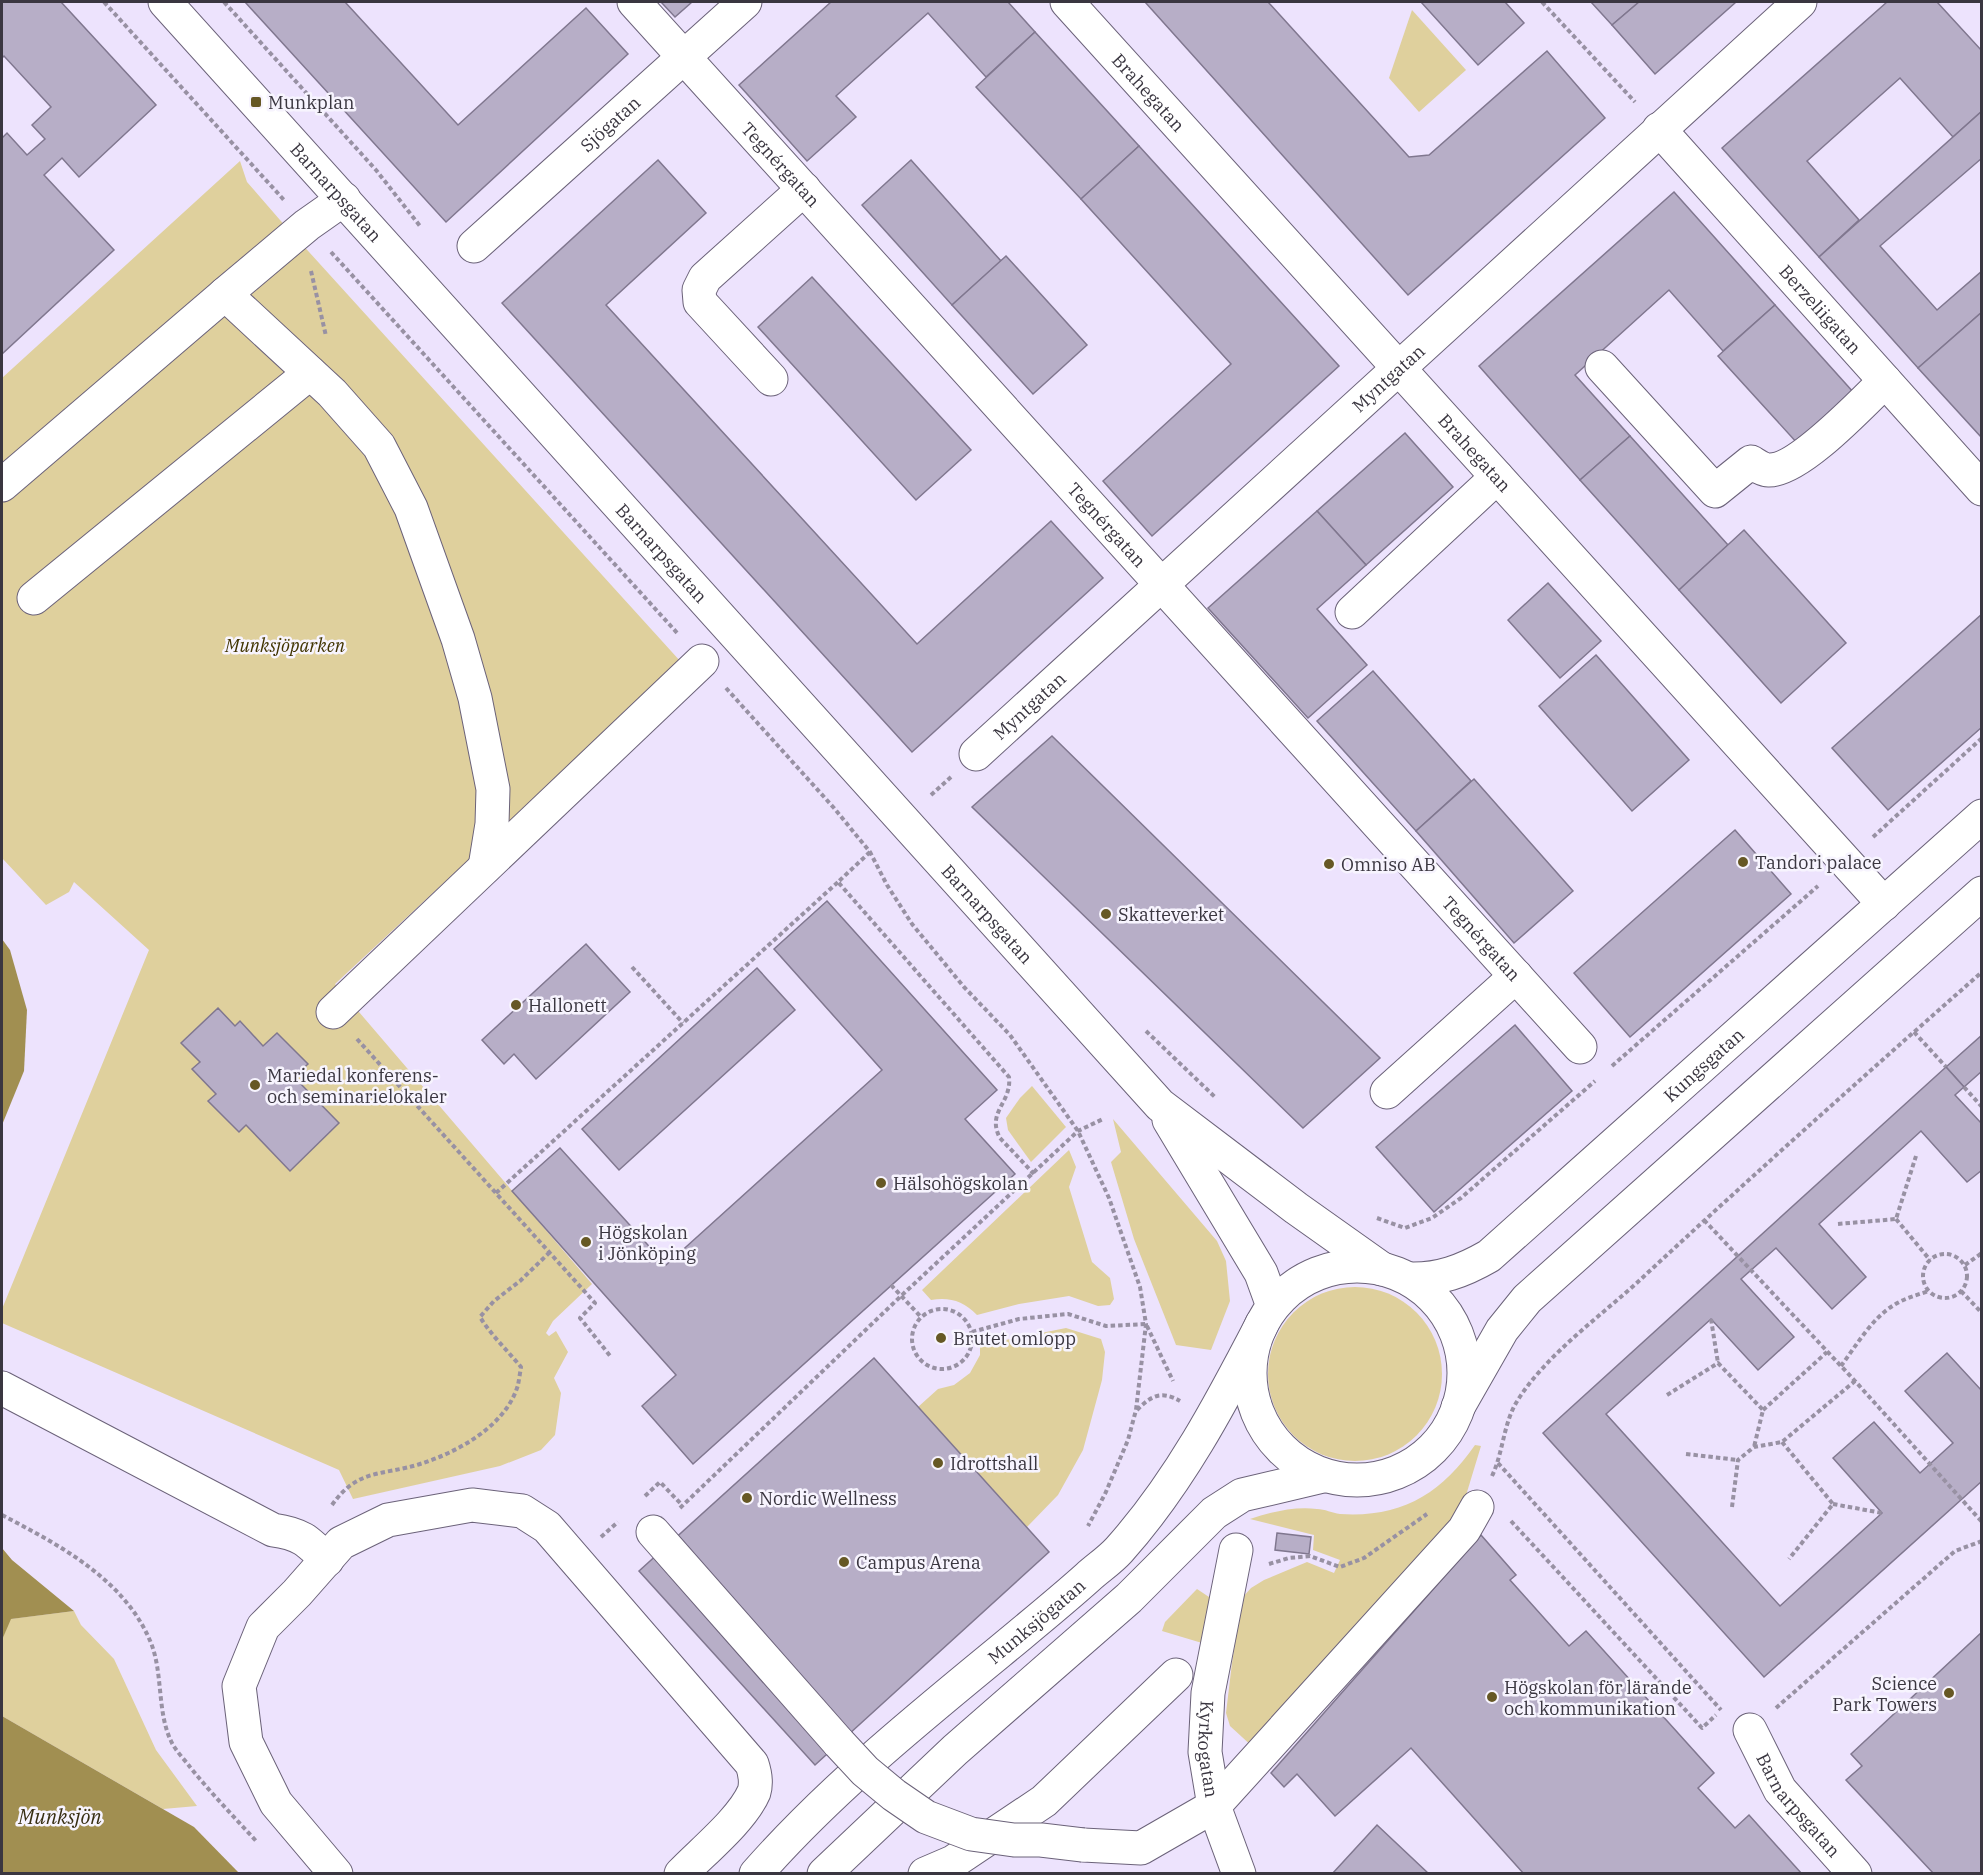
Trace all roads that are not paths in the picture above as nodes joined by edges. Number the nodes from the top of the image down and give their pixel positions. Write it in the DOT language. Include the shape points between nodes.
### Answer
graph roads {
  1 [pos="165,2"];
  2 [pos="634,2"];
  3 [pos="745,2"];
  4 [pos="1067,2"];
  5 [pos="1800,2"];
  6 [pos="684,56"];
  7 [pos="1659,129"];
  8 [pos="804,189"];
  9 [pos="344,199"];
  10 [pos="474,246"];
  11 [pos="225,294"];
  12 [pos="1602,367"];
  13 [pos="1399,369"];
  14 [pos="310,373"];
  15 [pos="771,379"];
  16 [pos="1885,381"];
  17 [pos="1497,477"];
  18 [pos="2,484"];
  19 [pos="1982,489"];
  20 [pos="1161,586"];
  21 [pos="34,598"];
  22 [pos="1352,612"];
  23 [pos="702,661"];
  24 [pos="976,754"];
  25 [pos="1982,816"];
  26 [pos="485,867"];
  27 [pos="1982,893"];
  28 [pos="1884,904"];
  29 [pos="1516,976"];
  30 [pos="333,1012"];
  31 [pos="1580,1047"];
  32 [pos="1387,1092"];
  33 [pos="1160,1105"];
  34 [pos="1395,1274"];
  35 [pos="1268,1315"];
  36 [pos="2,1388"];
  37 [pos="1458,1407"];
  38 [pos="1323,1476"];
  39 [pos="1477,1507"];
  40 [pos="653,1532"];
  41 [pos="1236,1550"];
  42 [pos="319,1552"];
  43 [pos="1176,1675"];
  44 [pos="1750,1730"];
  45 [pos="1214,1806"];
  46 [pos="336,1874"];
  47 [pos="681,1874"];
  48 [pos="756,1874"];
  49 [pos="824,1874"];
  50 [pos="925,1874"];
  51 [pos="1239,1874"];
  52 [pos="1855,1874"];
  1 -- 9 [label="street, Barnarpsgatan"];
  2 -- 6 [label="street, Tegnérgatan"];
  3 -- 6 [label="street, Sjögatan"];
  4 -- 13 [label="street, Brahegatan"];
  5 -- 7 [label="street, Myntgatan"];
  6 -- 8 [label="street, Tegnérgatan"];
  6 -- 10 [label="street, Sjögatan"];
  7 -- 13 [label="street, Myntgatan"];
  7 -- 16 [label="street, Berzeliigatan"];
  8 -- 15 [label="street" via="705,278 699,290 700,302"];
  8 -- 20 [label="street, Tegnérgatan"];
  9 -- 11 [label="street"];
  9 -- 33 [label="street, Barnarpsgatan"];
  11 -- 14 [label="street"];
  11 -- 18 [label="street"];
  12 -- 16 [label="street" via="1714,491 1751,462 1767,470 1782,468 1804,456"];
  13 -- 17 [label="street, Brahegatan"];
  13 -- 20 [label="street, Myntgatan"];
  14 -- 21 [label="street"];
  14 -- 26 [label="street" via="379,446 411,508 438,579 475,698 493,789"];
  16 -- 19 [label="street, Berzeliigatan"];
  17 -- 22 [label="street"];
  17 -- 28 [label="street, Brahegatan"];
  20 -- 24 [label="street, Myntgatan"];
  20 -- 29 [label="street, Tegnérgatan"];
  23 -- 26 [label="street"];
  25 -- 28 [label="street, Kungsgatan"];
  26 -- 30 [label="street"];
  27 -- 37 [label="street" via="1527,1299 1502,1330"];
  28 -- 34 [label="street, Kungsgatan" via="1489,1256 1450,1275 1427,1280"];
  29 -- 31 [label="street, Tegnérgatan"];
  29 -- 32 [label="street"];
  33 -- 34 [label="street, Barnarpsgatan" via="1296,1208"];
  33 -- 35 [label="street, Barnarpsgatan" via="1261,1273"];
  34 -- 35 [label="street" via="1352,1266 1322,1272 1296,1286"];
  34 -- 37 [label="street" via="1432,1297 1450,1321 1461,1348 1464,1378"];
  35 -- 38 [label="street" via="1251,1353 1250,1384 1258,1414 1273,1441 1296,1462"];
  35 -- 48 [label="street, Munksjögatan" via="1216,1413 1168,1488 1118,1551 849,1780"];
  36 -- 42 [label="street" via="273,1530 305,1539"];
  37 -- 38 [label="street" via="1443,1437 1419,1460 1389,1476 1356,1481"];
  38 -- 49 [label="street" via="1242,1495 1214,1513 1129,1598 955,1750"];
  39 -- 45 [label="street" via="1464,1530"];
  40 -- 45 [label="street, bridge" via="865,1771 927,1817 971,1834 1141,1848"];
  41 -- 45 [label="street, Kyrkogatan" via="1208,1693 1205,1752"];
  42 -- 46 [label="street" via="263,1627 239,1686 246,1742 276,1803"];
  42 -- 47 [label="street" via="388,1520 472,1506 522,1510 547,1527 752,1764 756,1777 754,1792 737,1818"];
  43 -- 50 [label="street" via="1044,1801 953,1862"];
  44 -- 52 [label="street, Barnarpsgatan" via="1780,1790"];
  45 -- 51 [label="street, Kyrkogatan"];
}
